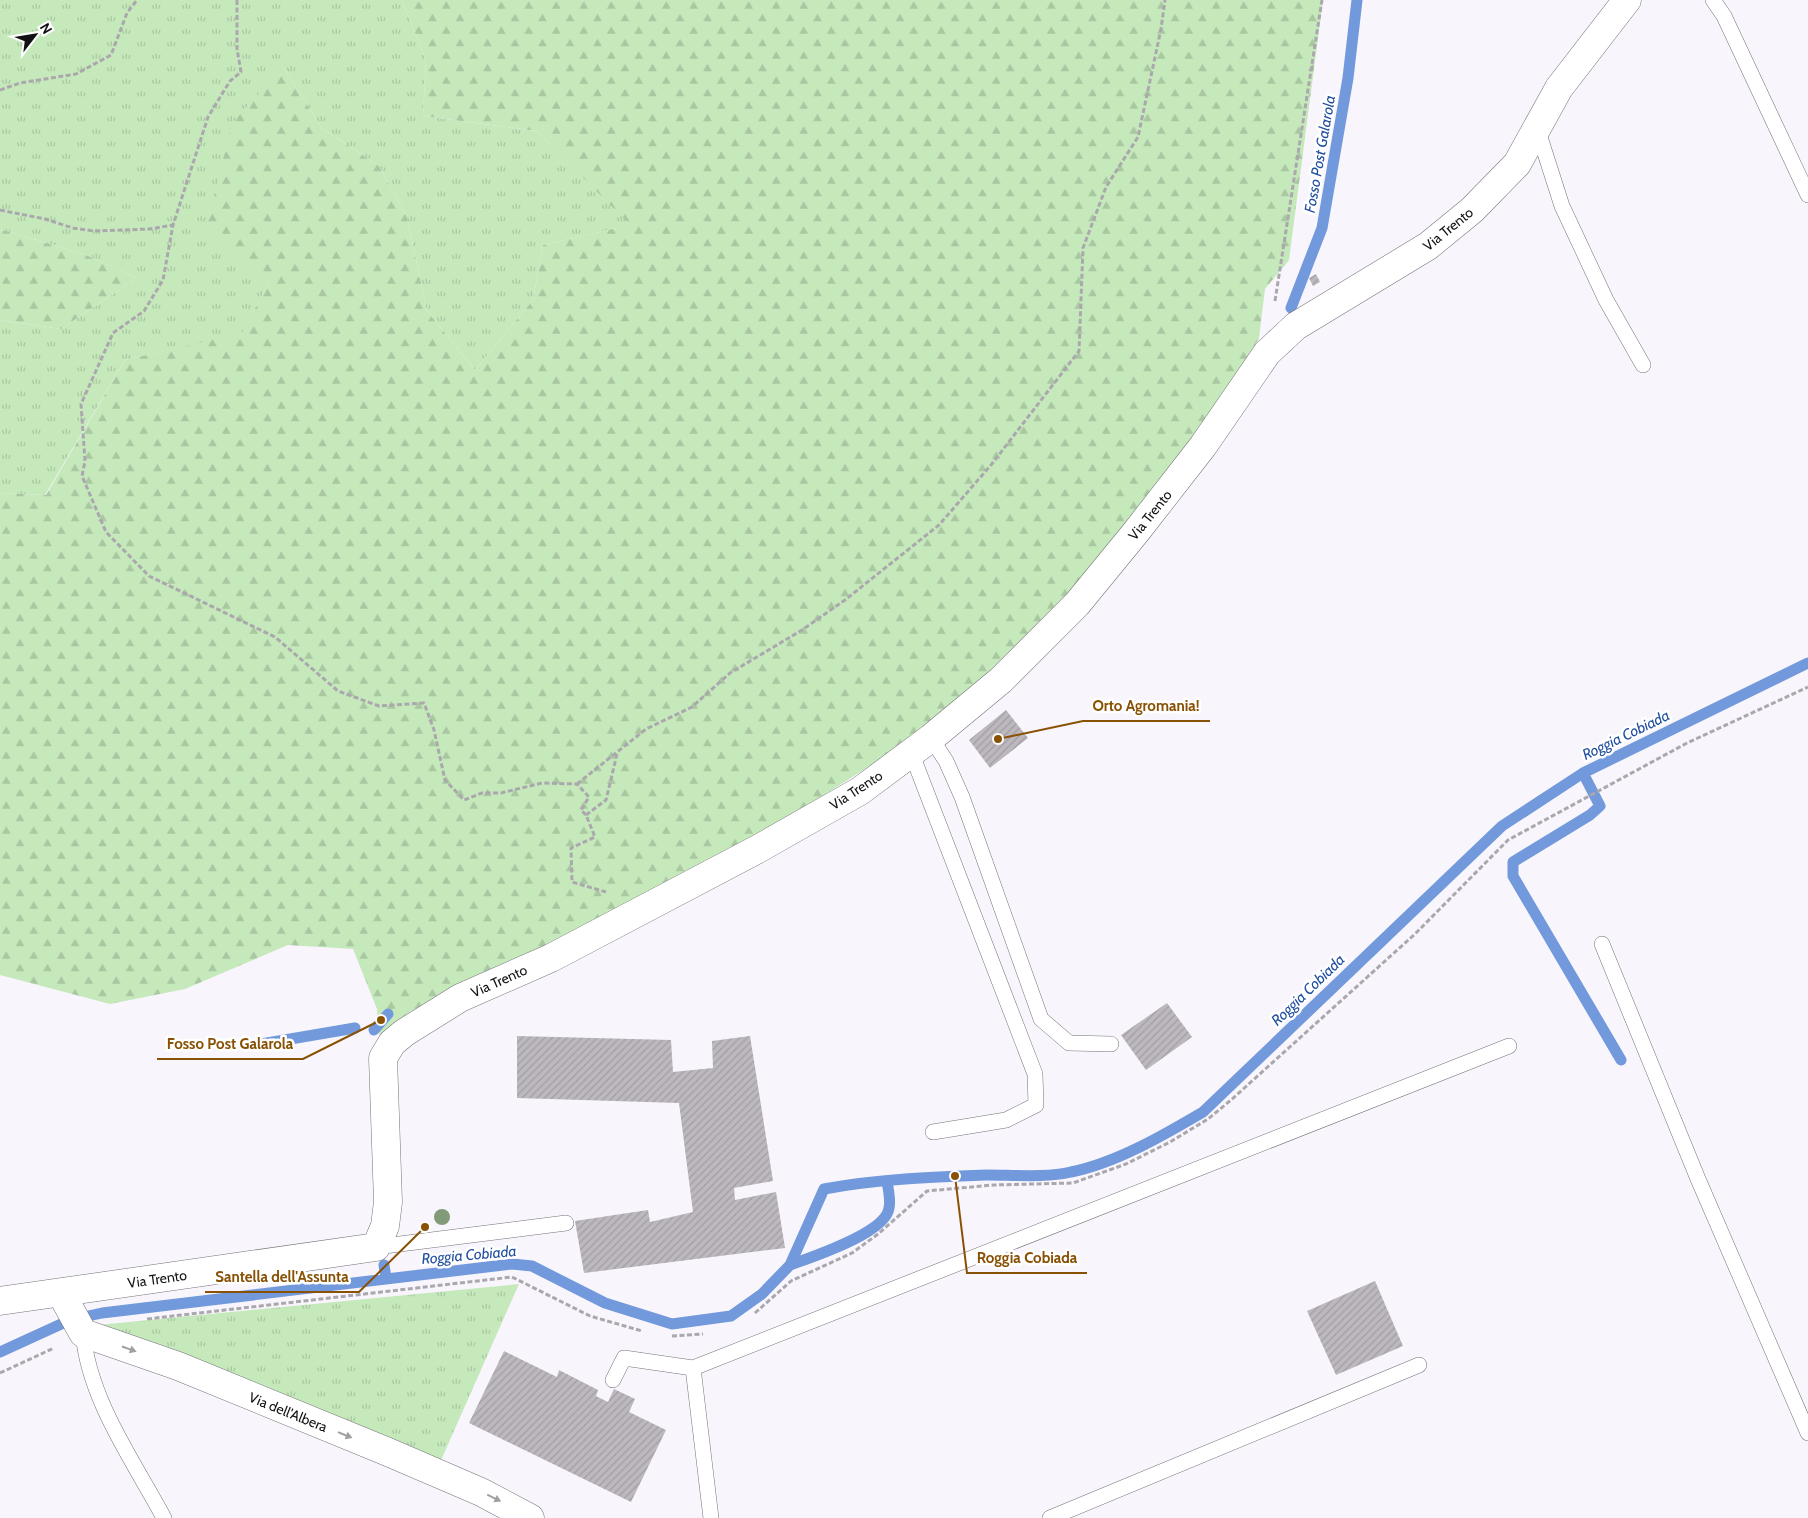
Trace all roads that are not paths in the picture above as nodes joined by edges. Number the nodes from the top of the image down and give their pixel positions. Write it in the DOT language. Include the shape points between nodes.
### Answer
graph roads {
  1 [pos="1627,0"];
  2 [pos="1713,0"];
  3 [pos="1537,128"];
  4 [pos="1808,194"];
  5 [pos="1643,365"];
  6 [pos="921,745"];
  7 [pos="1602,944"];
  8 [pos="1111,1044"];
  9 [pos="1509,1046"];
  10 [pos="933,1132"];
  11 [pos="566,1223"];
  12 [pos="376,1247"];
  13 [pos="64,1300"];
  14 [pos="0,1301"];
  15 [pos="83,1333"];
  16 [pos="1419,1365"];
  17 [pos="693,1368"];
  18 [pos="613,1380"];
  19 [pos="1808,1433"];
  20 [pos="164,1518"];
  21 [pos="530,1518"];
  22 [pos="711,1518"];
  23 [pos="1050,1518"];
  1 -- 3 [label="street, Via Trento" via="1559,88"];
  2 -- 4 [label="lane" via="1724,16"];
  3 -- 5 [label="lane" via="1562,206 1606,300"];
  3 -- 6 [label="street, Via Trento" via="1517,164 1472,210 1428,246 1296,326 1267,353 1180,478 1077,604 1001,680"];
  6 -- 8 [label="lane" via="946,760 1041,1019 1069,1043"];
  6 -- 10 [label="lane" via="1035,1074 1036,1105 1006,1120"];
  6 -- 12 [label="street, Via Trento" via="860,791 758,849 551,958 460,998 392,1043 383,1058 388,1202 385,1226"];
  7 -- 19 [label="lane" via="1698,1179"];
  9 -- 17 [label="lane"];
  11 -- 12 [label="lane"];
  12 -- 13 [label="street, Via Trento"];
  13 -- 14 [label="street, Via Trento"];
  13 -- 15 [label="street"];
  15 -- 20 [label="lane" via="85,1356 105,1411"];
  15 -- 21 [label="street, Via dell'Albera, one-way" via="178,1366 388,1452 481,1492"];
  16 -- 23 [label="lane"];
  17 -- 18 [label="lane" via="624,1358"];
  17 -- 22 [label="lane"];
}
